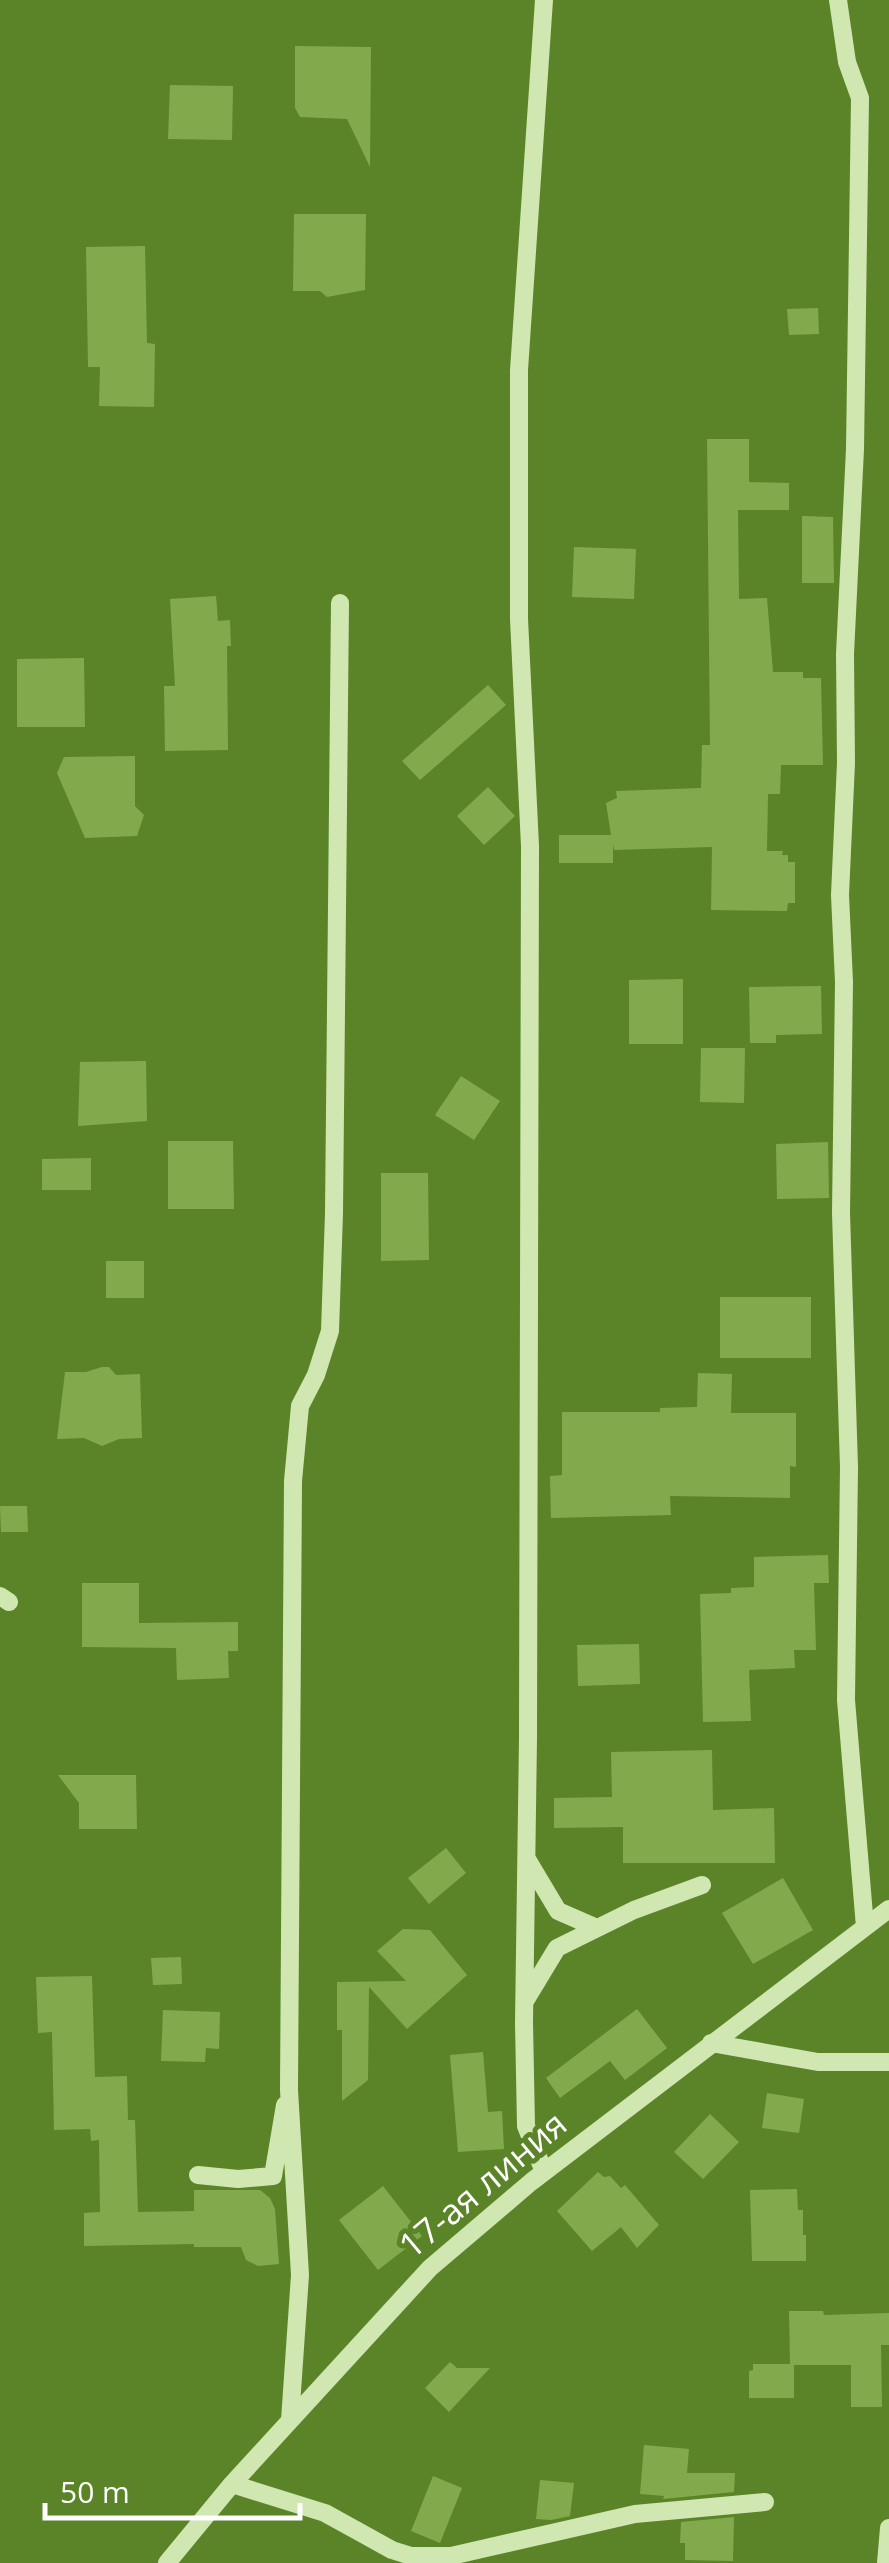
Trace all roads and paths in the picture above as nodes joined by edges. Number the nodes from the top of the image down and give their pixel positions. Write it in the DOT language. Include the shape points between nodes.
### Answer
graph roads {
  1 [pos="544,0"];
  2 [pos="838,0"];
  3 [pos="340,603"];
  4 [pos="527,1859"];
  5 [pos="702,1884"];
  6 [pos="889,1909"];
  7 [pos="865,1927"];
  8 [pos="597,1928"];
  9 [pos="524,2002"];
  10 [pos="712,2042"];
  11 [pos="889,2062"];
  12 [pos="289,2090"];
  13 [pos="544,2172"];
  14 [pos="198,2175"];
  15 [pos="290,2420"];
  16 [pos="232,2484"];
  17 [pos="765,2502"];
  18 [pos="889,2528"];
  19 [pos="167,2563"];
  20 [pos="886,2563"];
  1 -- 4 [label="street" via="519,370 519,620 530,846"];
  2 -- 7 [label="street" via="860,98 840,896 846,1700"];
  3 -- 12 [label="street" via="330,1331 300,1406 293,1482"];
  4 -- 8 [label="street" via="558,1912"];
  4 -- 9 [label="street"];
  5 -- 8 [label="street"];
  6 -- 7 [label="street, 17-ая линия"];
  7 -- 10 [label="street, 17-ая линия"];
  8 -- 9 [label="street" via="557,1948"];
  9 -- 13 [label="street" via="526,2126"];
  10 -- 11 [label="street" via="818,2062"];
  10 -- 13 [label="street, 17-ая линия"];
  12 -- 14 [label="street" via="273,2176"];
  12 -- 15 [label="street" via="300,2275"];
  13 -- 15 [label="street, 17-ая линия" via="430,2268"];
  15 -- 16 [label="street, 17-ая линия"];
  16 -- 17 [label="street" via="325,2513 411,2556 451,2556 636,2514"];
  16 -- 19 [label="street, 17-ая линия"];
  18 -- 20 [label="street"];
}
